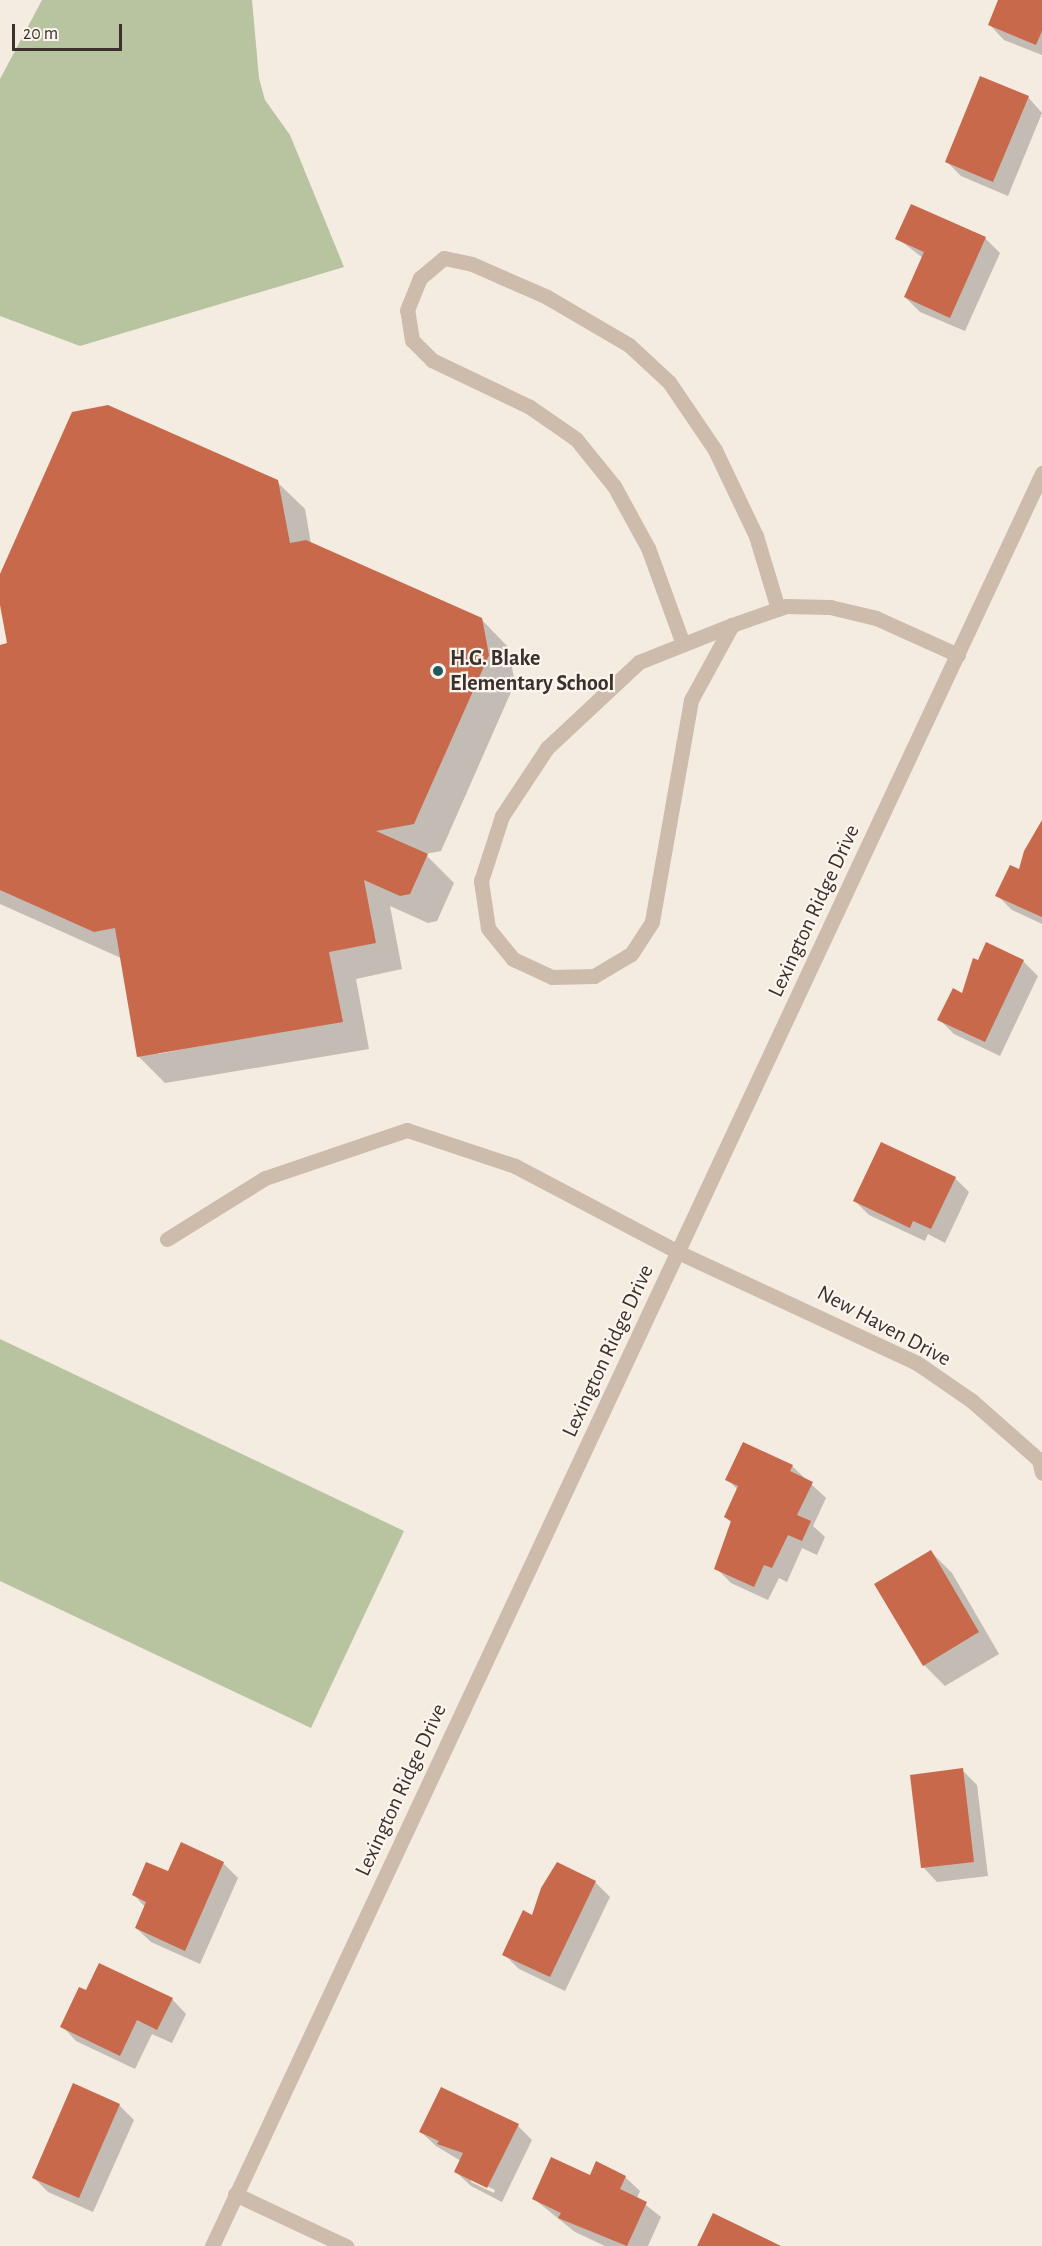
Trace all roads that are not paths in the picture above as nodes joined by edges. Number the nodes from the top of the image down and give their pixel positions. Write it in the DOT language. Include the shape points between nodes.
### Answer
graph roads {
  1 [pos="1042,473"];
  2 [pos="778,609"];
  3 [pos="732,625"];
  4 [pos="683,645"];
  5 [pos="958,655"];
  6 [pos="167,1239"];
  7 [pos="680,1253"];
  8 [pos="1041,1464"];
  9 [pos="235,2194"];
  10 [pos="212,2246"];
  11 [pos="346,2246"];
  1 -- 5 [label="street, Lexington Ridge Drive"];
  2 -- 3 [label="street"];
  2 -- 4 [label="street" via="756,536 720,460 669,382 629,345 547,297 472,264 444,258 420,278 407,310 412,340 432,360 530,407 576,439 614,486 648,548"];
  2 -- 5 [label="street" via="830,607 876,618"];
  3 -- 4 [label="street"];
  3 -- 4 [label="street" via="691,700 652,922 631,954 594,976 552,977 513,959 488,928 481,881 502,816 547,748 639,662"];
  5 -- 7 [label="street, Lexington Ridge Drive"];
  6 -- 7 [label="street, New Haven Drive" via="265,1178 407,1130 515,1166"];
  7 -- 8 [label="street, New Haven Drive" via="917,1363 972,1401"];
  7 -- 9 [label="street, Lexington Ridge Drive"];
  9 -- 10 [label="street, Lexington Ridge Drive"];
  9 -- 11 [label="street"];
}
